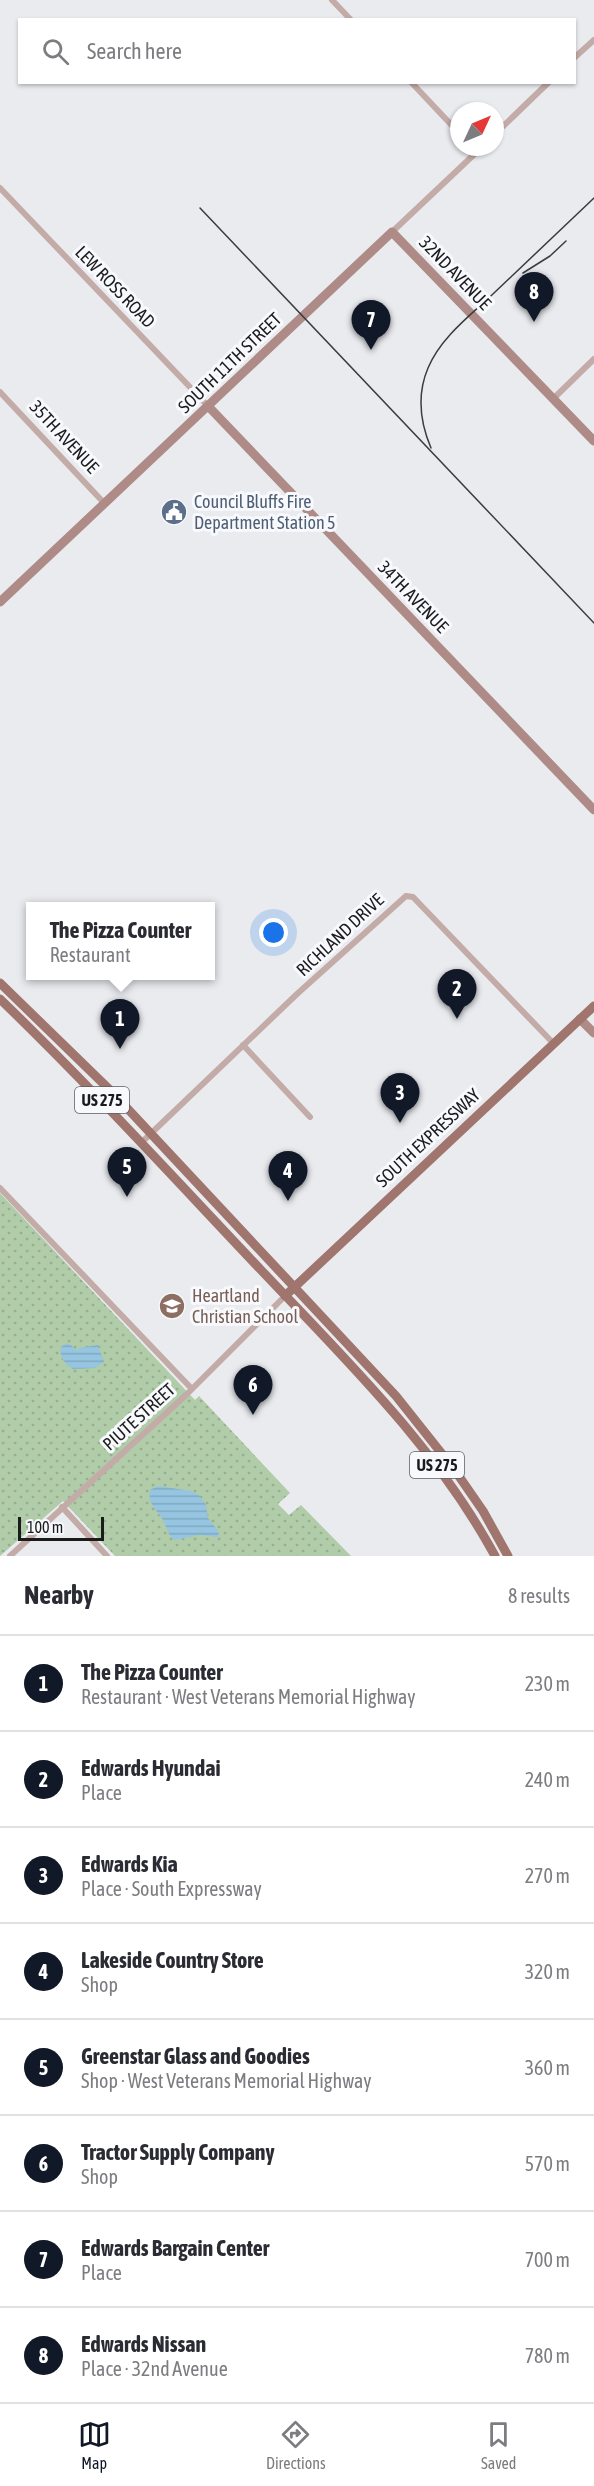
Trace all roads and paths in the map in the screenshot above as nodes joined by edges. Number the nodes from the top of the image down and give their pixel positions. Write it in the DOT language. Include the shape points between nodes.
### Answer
graph roads {
  1 [pos="332,0"];
  2 [pos="349,18"];
  3 [pos="594,40"];
  4 [pos="576,56"];
  5 [pos="413,84"];
  6 [pos="547,84"];
  7 [pos="450,123"];
  8 [pos="504,125"];
  9 [pos="469,156"];
  10 [pos="0,188"];
  11 [pos="392,232"];
  12 [pos="594,359"];
  13 [pos="0,392"];
  14 [pos="553,399"];
  15 [pos="208,406"];
  16 [pos="594,441"];
  17 [pos="105,504"];
  18 [pos="0,602"];
  19 [pos="594,810"];
  20 [pos="0,983"];
  21 [pos="0,999"];
  22 [pos="594,1006"];
  23 [pos="580,1019"];
  24 [pos="594,1033"];
  25 [pos="554,1044"];
  26 [pos="243,1045"];
  27 [pos="310,1117"];
  28 [pos="150,1133"];
  29 [pos="141,1143"];
  30 [pos="0,1188"];
  31 [pos="294,1287"];
  32 [pos="285,1296"];
  33 [pos="192,1389"];
  34 [pos="62,1507"];
  35 [pos="102,1550"];
  36 [pos="506,1555"];
  37 [pos="10,1556"];
  38 [pos="96,1556"];
  39 [pos="107,1556"];
  40 [pos="495,1556"];
  1 -- 2 [label="street"];
  3 -- 4 [label="street"];
  5 -- 7 [label="street"];
  6 -- 8 [label="street"];
  9 -- 11 [label="street, SOUTH 11TH STREET"];
  10 -- 15 [label="street, LEW ROSS ROAD"];
  11 -- 14 [label="street, 32ND AVENUE"];
  11 -- 15 [label="street, SOUTH 11TH STREET"];
  12 -- 14 [label="street"];
  13 -- 17 [label="street, 35TH AVENUE"];
  14 -- 16 [label="street, 32ND AVENUE"];
  15 -- 17 [label="street, SOUTH 11TH STREET"];
  15 -- 19 [label="street, 34TH AVENUE"];
  17 -- 18 [label="street, SOUTH 11TH STREET"];
  20 -- 28 [label="main road, US 275"];
  21 -- 29 [label="main road, US 275"];
  22 -- 23 [label="main road, SOUTH EXPRESSWAY"];
  23 -- 24 [label="street"];
  23 -- 25 [label="main road, SOUTH EXPRESSWAY"];
  25 -- 26 [label="street, RICHLAND DRIVE" via="409,896 385,913"];
  25 -- 31 [label="main road, SOUTH EXPRESSWAY"];
  26 -- 27 [label="street"];
  26 -- 28 [label="street, RICHLAND DRIVE"];
  28 -- 29 [label="street, RICHLAND DRIVE"];
  28 -- 31 [label="main road, US 275"];
  29 -- 32 [label="main road, US 275"];
  30 -- 33 [label="street"];
  31 -- 32 [label="main road, SOUTH EXPRESSWAY"];
  31 -- 36 [label="main road, US 275" via="420,1424 470,1491"];
  32 -- 33 [label="street, PIUTE STREET"];
  32 -- 40 [label="main road, US 275" via="420,1443"];
  33 -- 34 [label="street, PIUTE STREET"];
  34 -- 35 [label="street"];
  34 -- 37 [label="street, PIUTE STREET"];
  35 -- 38 [label="street"];
  35 -- 39 [label="street"];
}
